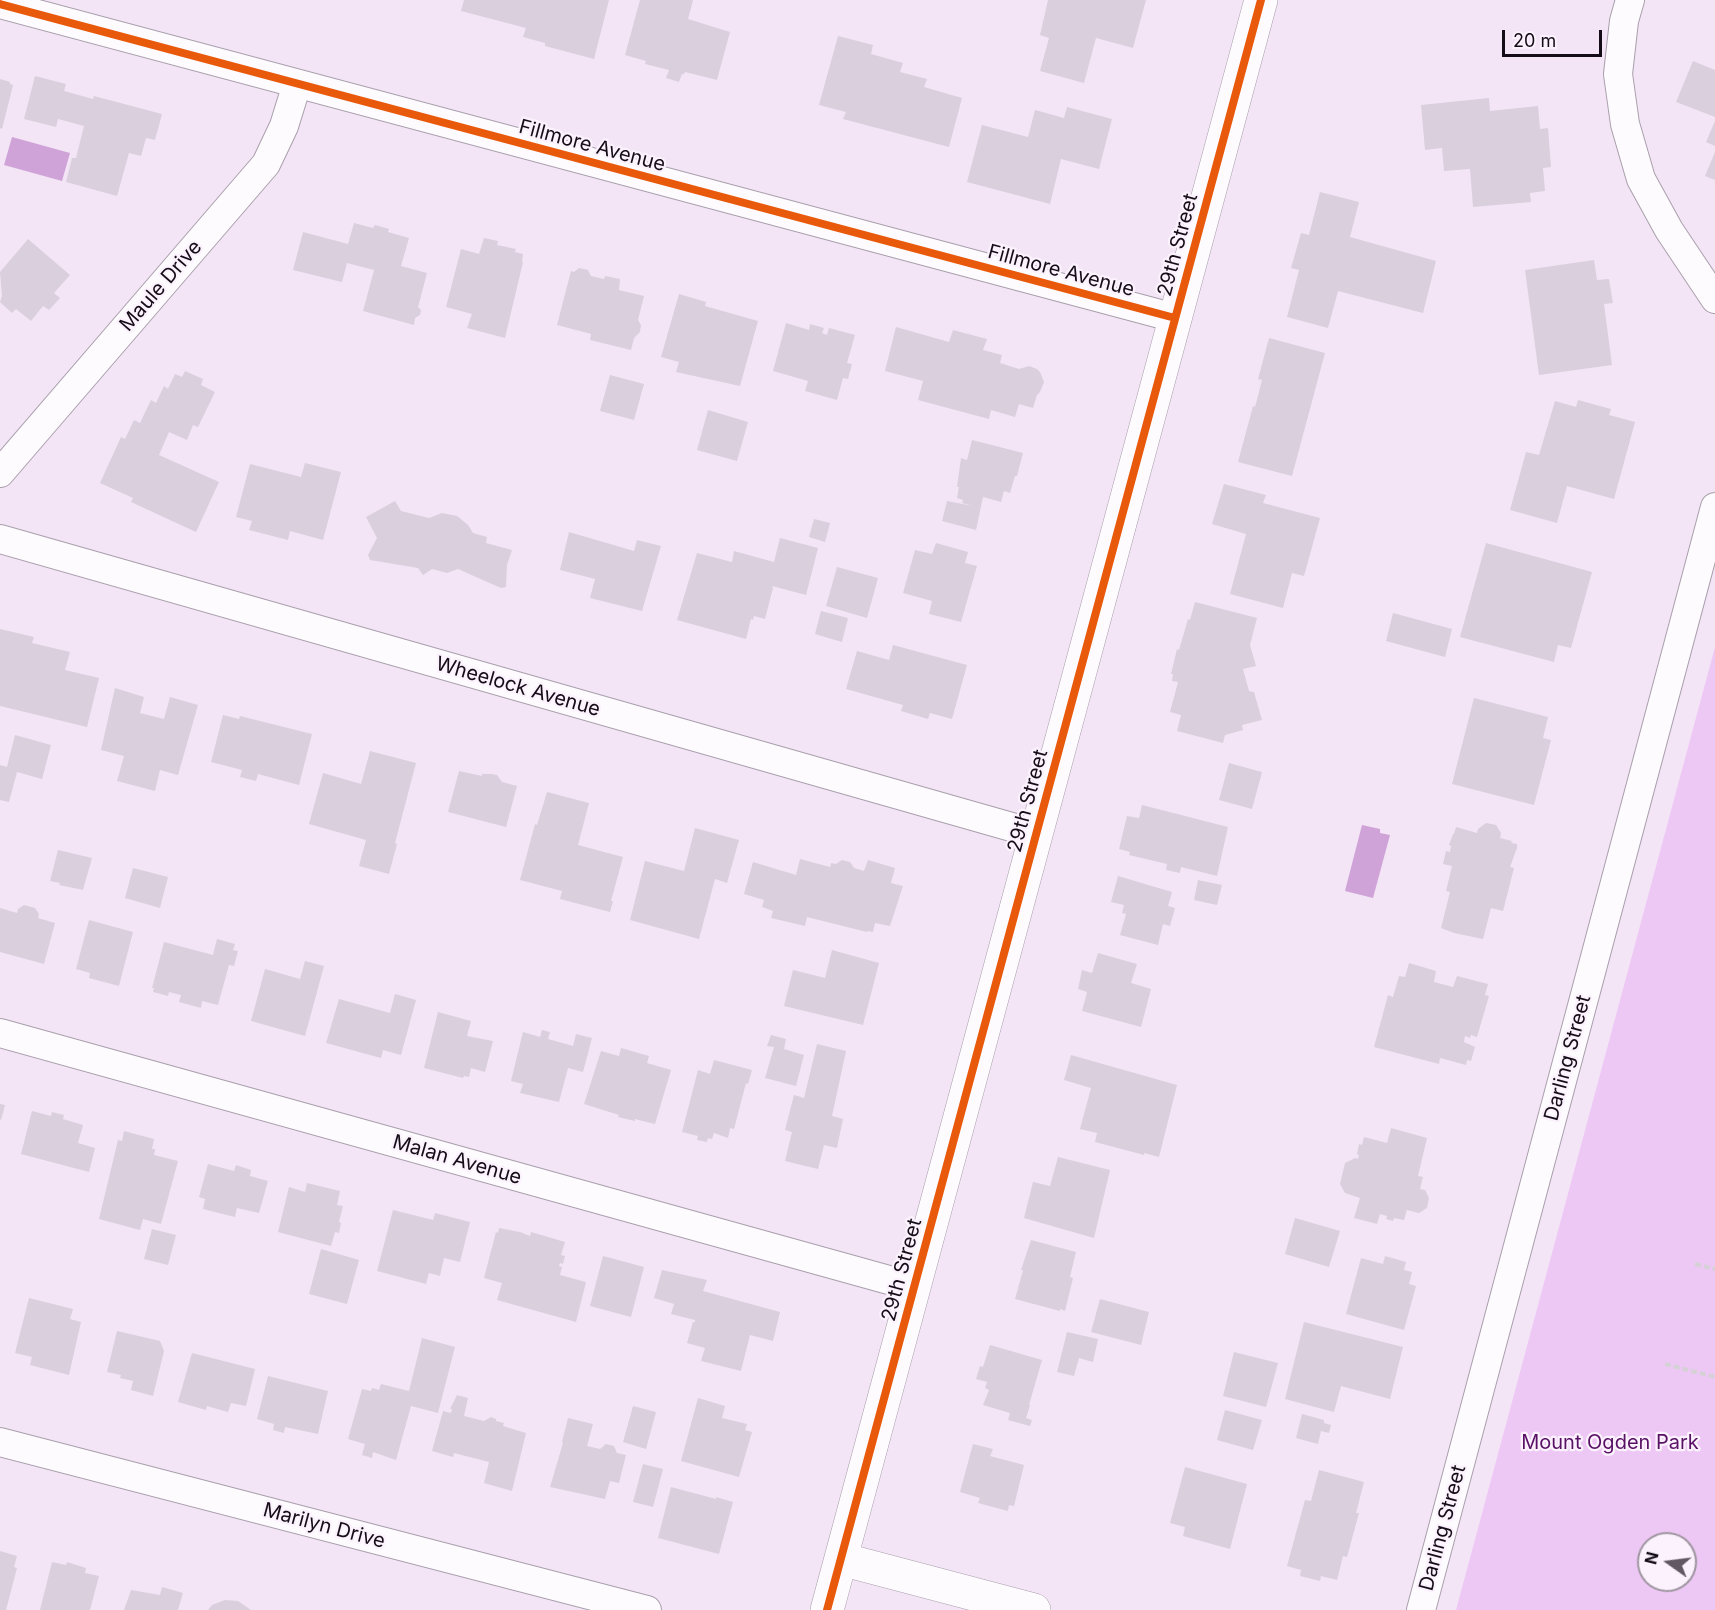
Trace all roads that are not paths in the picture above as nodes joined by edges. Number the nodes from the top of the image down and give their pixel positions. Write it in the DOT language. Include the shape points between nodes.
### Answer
graph roads {
  1 [pos="1261,0"];
  2 [pos="1630,0"];
  3 [pos="0,4"];
  4 [pos="297,84"];
  5 [pos="1715,299"];
  6 [pos="1175,318"];
  7 [pos="0,473"];
  8 [pos="1715,507"];
  9 [pos="0,539"];
  10 [pos="1036,834"];
  11 [pos="0,1033"];
  12 [pos="914,1287"];
  13 [pos="0,1442"];
  14 [pos="841,1559"];
  15 [pos="647,1610"];
  16 [pos="827,1610"];
  17 [pos="1034,1610"];
  18 [pos="1421,1610"];
  1 -- 6 [label="street, 29th Street"];
  2 -- 5 [label="street" via="1618,74 1625,124 1641,179"];
  3 -- 4 [label="street, Fillmore Avenue"];
  4 -- 6 [label="street, Fillmore Avenue"];
  4 -- 7 [label="street, Maule Drive" via="284,126 266,164"];
  6 -- 10 [label="street, 29th Street"];
  8 -- 18 [label="street, Darling Street"];
  9 -- 10 [label="street, Wheelock Avenue"];
  10 -- 12 [label="street, 29th Street"];
  11 -- 12 [label="street, Malan Avenue"];
  12 -- 14 [label="street, 29th Street"];
  13 -- 15 [label="street, Marilyn Drive"];
  14 -- 16 [label="street, 29th Street"];
  14 -- 17 [label="street"];
}
